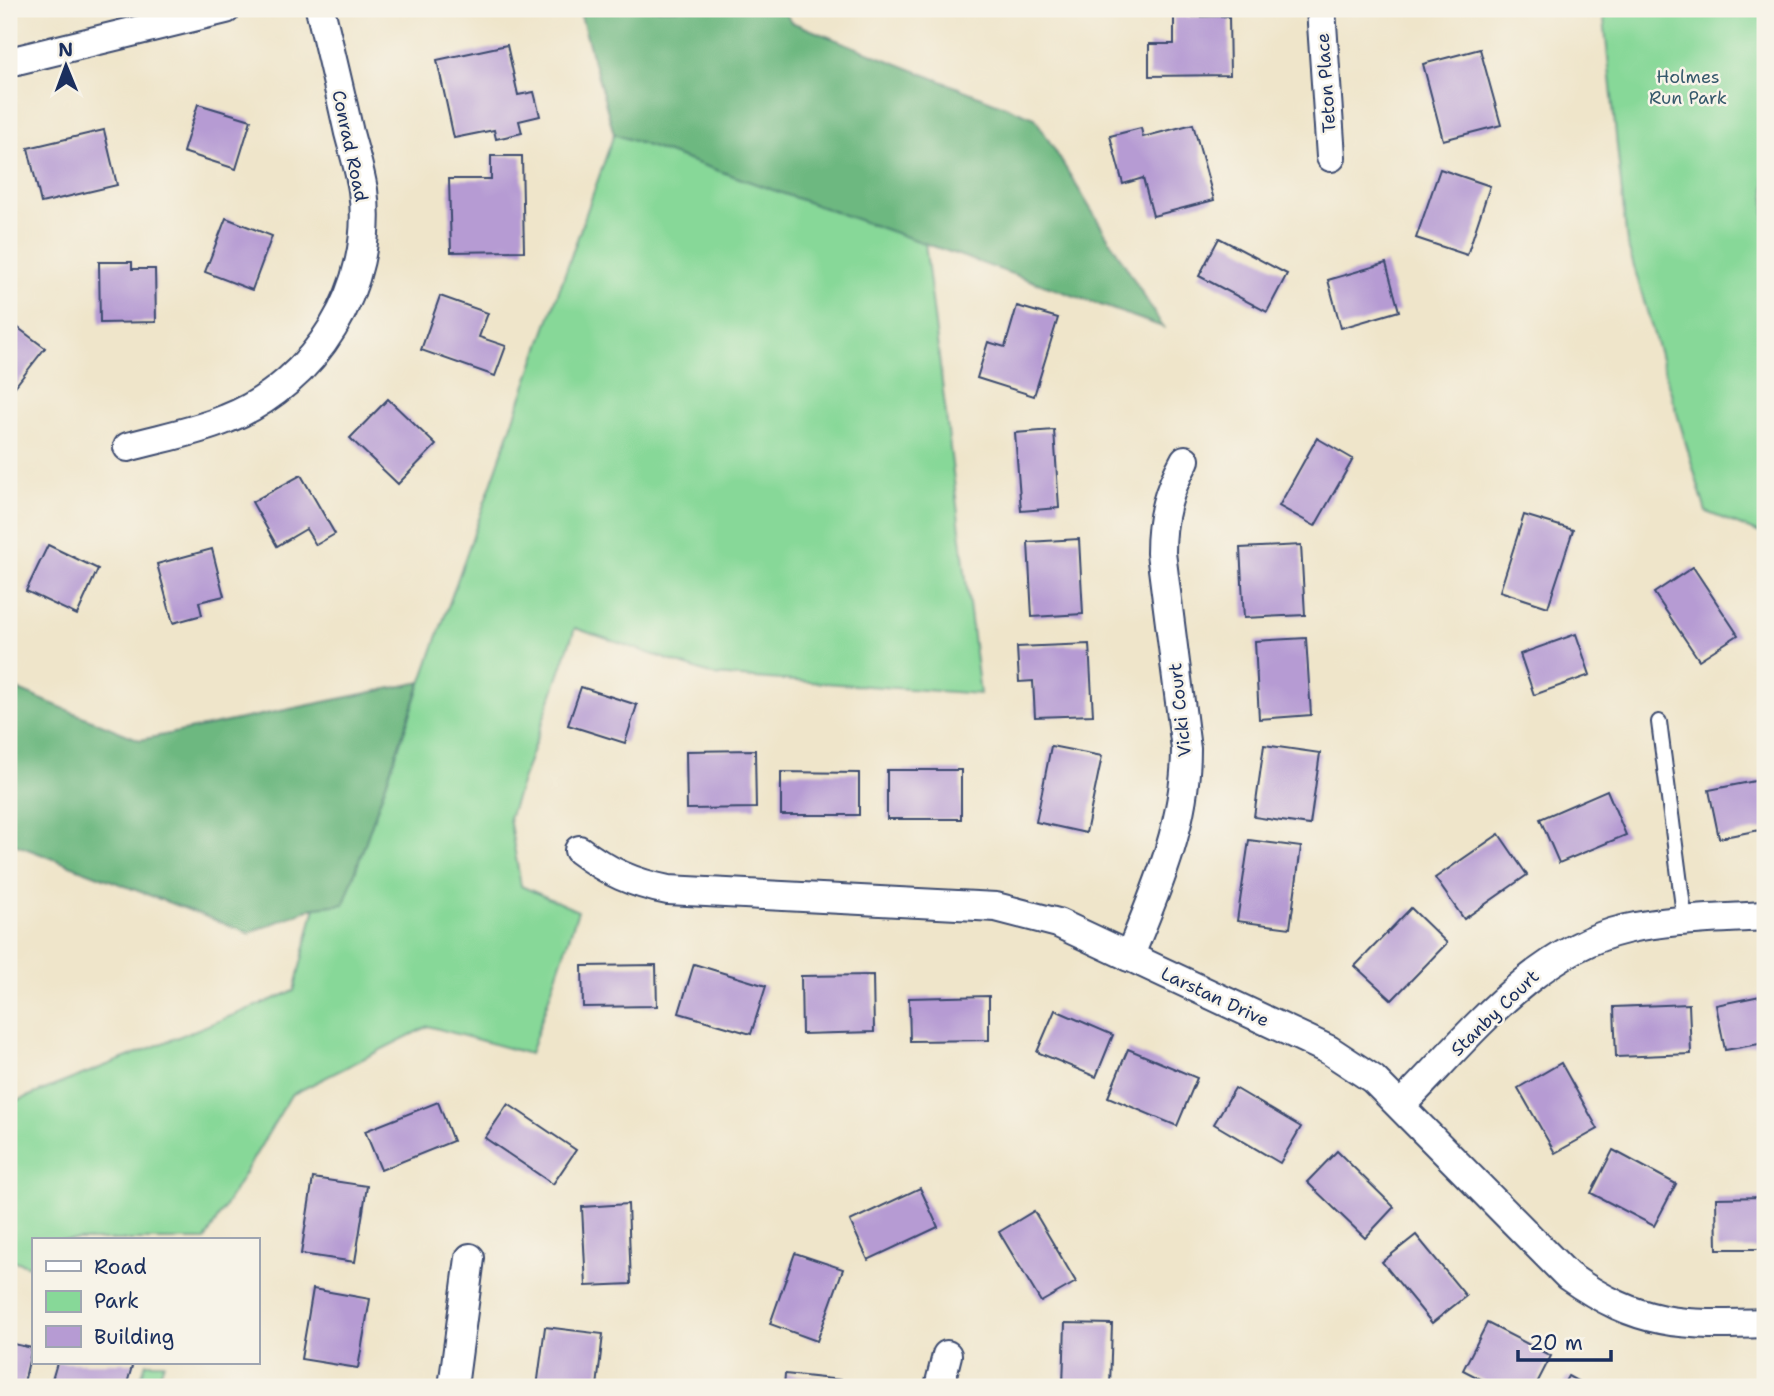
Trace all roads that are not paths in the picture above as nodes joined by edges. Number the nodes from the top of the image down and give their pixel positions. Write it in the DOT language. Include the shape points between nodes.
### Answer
graph roads {
  1 [pos="226,9"];
  2 [pos="320,9"];
  3 [pos="1321,9"];
  4 [pos="9,62"];
  5 [pos="1331,158"];
  6 [pos="128,447"];
  7 [pos="1185,460"];
  8 [pos="1659,722"];
  9 [pos="579,850"];
  10 [pos="1765,916"];
  11 [pos="1685,922"];
  12 [pos="1129,957"];
  13 [pos="1401,1105"];
  14 [pos="470,1258"];
  15 [pos="1765,1323"];
  16 [pos="947,1355"];
  17 [pos="453,1387"];
  18 [pos="939,1387"];
  1 -- 4 [label="street"];
  2 -- 6 [label="street, Conrad Road" via="363,191 364,237 340,318 289,381 258,404 225,420"];
  3 -- 5 [label="street, Teton Place"];
  7 -- 12 [label="street, Vicki Court" via="1161,521 1161,553 1186,780 1161,878"];
  8 -- 11 [label="lane"];
  9 -- 12 [label="street, Larstan Drive" via="633,883 667,890 1007,909 1058,923"];
  10 -- 11 [label="street, Stanby Court"];
  11 -- 13 [label="street, Stanby Court" via="1626,929 1588,941 1552,960"];
  12 -- 13 [label="street, Larstan Drive" via="1329,1050 1373,1079"];
  13 -- 15 [label="street, Larstan Drive" via="1568,1276 1598,1297 1632,1313 1668,1322"];
  14 -- 17 [label="street"];
  16 -- 18 [label="street"];
}
